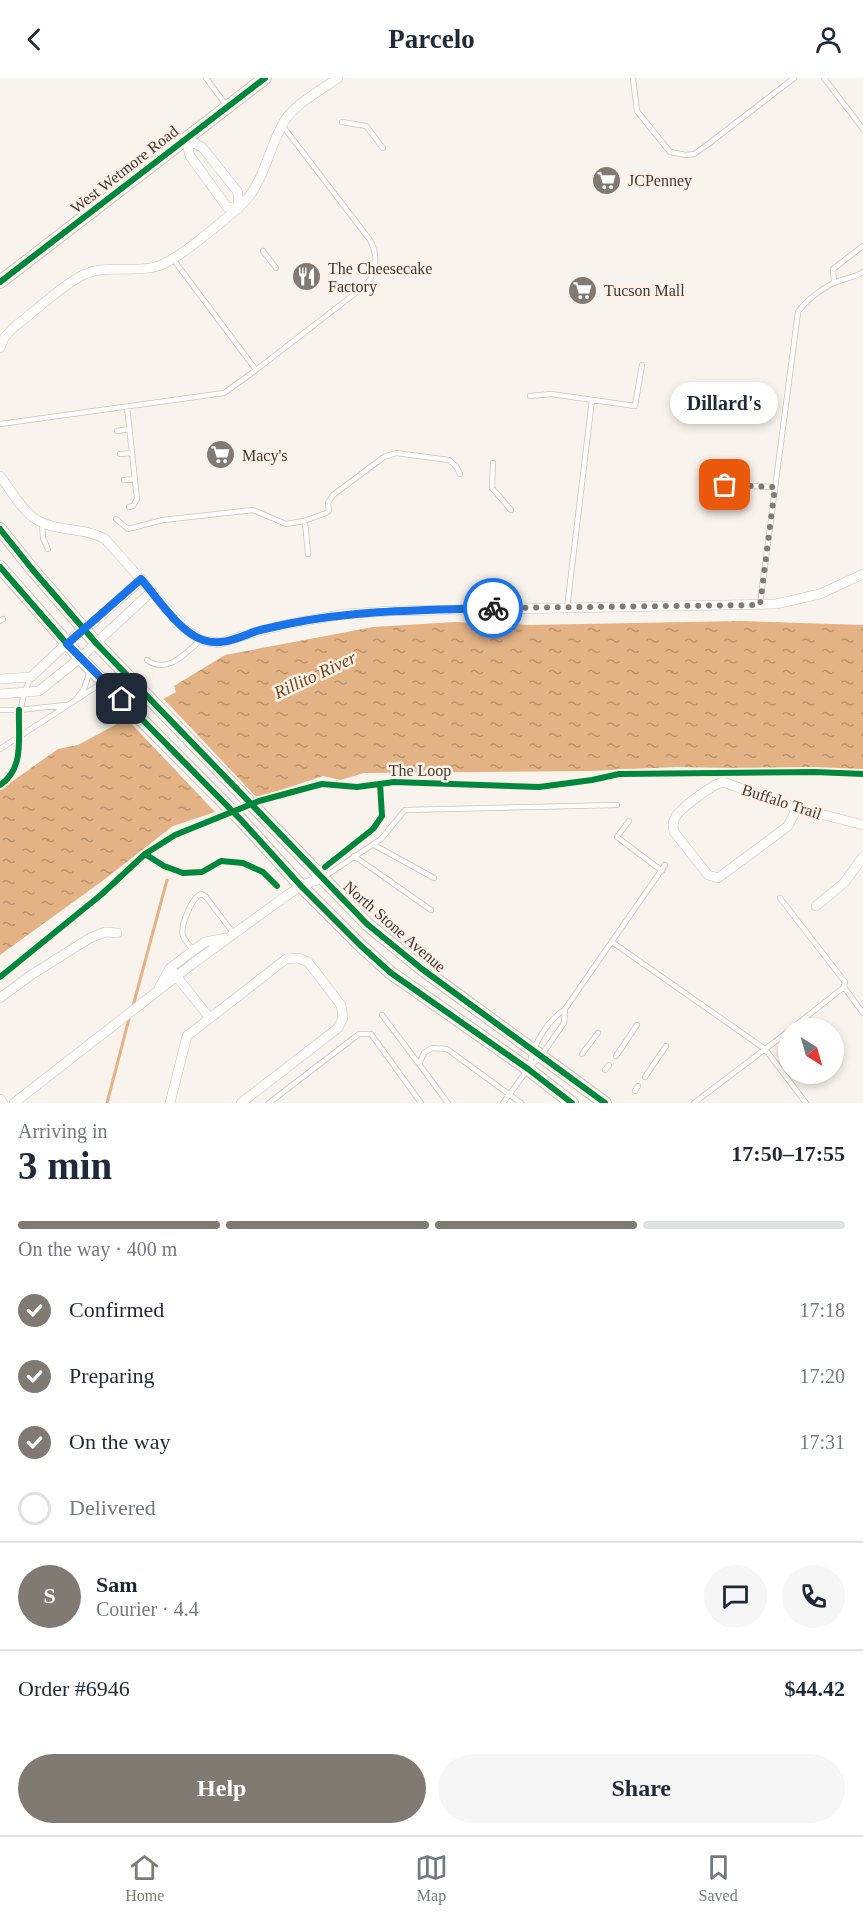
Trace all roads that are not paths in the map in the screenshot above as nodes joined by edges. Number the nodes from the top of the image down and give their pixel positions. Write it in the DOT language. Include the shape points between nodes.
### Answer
graph roads {
  1 [pos="206,78"];
  2 [pos="265,78"];
  3 [pos="338,78"];
  4 [pos="633,78"];
  5 [pos="794,78"];
  6 [pos="824,78"];
  7 [pos="228,107"];
  8 [pos="342,122"];
  9 [pos="282,125"];
  10 [pos="863,129"];
  11 [pos="186,139"];
  12 [pos="383,148"];
  13 [pos="238,209"];
  14 [pos="863,246"];
  15 [pos="263,251"];
  16 [pos="173,259"];
  17 [pos="276,268"];
  18 [pos="863,272"];
  19 [pos="0,282"];
  20 [pos="834,282"];
  21 [pos="0,348"];
  22 [pos="642,365"];
  23 [pos="256,370"];
  24 [pos="530,396"];
  25 [pos="592,400"];
  26 [pos="127,407"];
  27 [pos="0,424"];
  28 [pos="129,429"];
  29 [pos="117,430"];
  30 [pos="132,453"];
  31 [pos="120,454"];
  32 [pos="494,463"];
  33 [pos="460,474"];
  34 [pos="0,476"];
  35 [pos="135,479"];
  36 [pos="124,480"];
  37 [pos="725,485"];
  38 [pos="775,487"];
  39 [pos="129,507"];
  40 [pos="511,510"];
  41 [pos="116,519"];
  42 [pos="305,521"];
  43 [pos="42,522"];
  44 [pos="0,528"];
  45 [pos="48,549"];
  46 [pos="308,554"];
  47 [pos="0,567"];
  48 [pos="863,574"];
  49 [pos="141,579"];
  50 [pos="152,591"];
  51 [pos="760,605"];
  52 [pos="567,608"];
  53 [pos="83,628"];
  54 [pos="201,640"];
  55 [pos="96,643"];
  56 [pos="67,644"];
  57 [pos="147,660"];
  58 [pos="85,662"];
  59 [pos="31,677"];
  60 [pos="0,679"];
  61 [pos="105,682"];
  62 [pos="23,693"];
  63 [pos="0,694"];
  64 [pos="71,703"];
  65 [pos="19,710"];
  66 [pos="0,711"];
  67 [pos="18,737"];
  68 [pos="0,749"];
  69 [pos="616,805"];
  70 [pos="796,808"];
  71 [pos="629,820"];
  72 [pos="863,825"];
  73 [pos="374,845"];
  74 [pos="354,856"];
  75 [pos="863,856"];
  76 [pos="321,878"];
  77 [pos="434,878"];
  78 [pos="301,886"];
  79 [pos="780,898"];
  80 [pos="816,906"];
  81 [pos="431,910"];
  82 [pos="117,933"];
  83 [pos="231,936"];
  84 [pos="612,942"];
  85 [pos="193,950"];
  86 [pos="200,959"];
  87 [pos="170,968"];
  88 [pos="176,977"];
  89 [pos="844,987"];
  90 [pos="155,993"];
  91 [pos="0,998"];
  92 [pos="565,1009"];
  93 [pos="863,1012"];
  94 [pos="382,1015"];
  95 [pos="209,1017"];
  96 [pos="805,1018"];
  97 [pos="637,1025"];
  98 [pos="598,1033"];
  99 [pos="778,1039"];
  100 [pos="666,1046"];
  101 [pos="765,1049"];
  102 [pos="536,1053"];
  103 [pos="582,1054"];
  104 [pos="616,1056"];
  105 [pos="419,1064"];
  106 [pos="609,1065"];
  107 [pos="528,1069"];
  108 [pos="605,1070"];
  109 [pos="645,1077"];
  110 [pos="509,1095"];
  111 [pos="0,1099"];
  112 [pos="3,1103"];
  113 [pos="14,1103"];
  114 [pos="170,1103"];
  115 [pos="241,1103"];
  116 [pos="269,1103"];
  117 [pos="421,1103"];
  118 [pos="448,1103"];
  119 [pos="503,1103"];
  120 [pos="521,1103"];
  121 [pos="572,1103"];
  122 [pos="605,1103"];
  123 [pos="694,1103"];
  124 [pos="806,1103"];
  1 -- 7 [label="lane"];
  2 -- 7 [label="main road, West Wetmore Road"];
  3 -- 9 [label="street" via="290,114"];
  4 -- 5 [label="lane" via="637,111 670,152 686,155 707,145"];
  6 -- 10 [label="lane"];
  7 -- 11 [label="main road, West Wetmore Road"];
  8 -- 12 [label="lane" via="366,126"];
  9 -- 13 [label="street" via="263,173"];
  9 -- 23 [label="lane" via="367,235 374,248 375,262 371,278 363,288"];
  11 -- 13 [label="street" via="190,156 227,207"];
  11 -- 13 [label="street" via="202,147 237,192"];
  11 -- 19 [label="main road, West Wetmore Road"];
  13 -- 16 [label="street"];
  14 -- 20 [label="lane" via="833,269"];
  15 -- 17 [label="lane"];
  16 -- 21 [label="street" via="146,268 83,275 13,328"];
  16 -- 23 [label="lane"];
  18 -- 20 [label="lane"];
  20 -- 38 [label="lane" via="798,312"];
  22 -- 25 [label="lane" via="635,406"];
  23 -- 26 [label="lane" via="224,393"];
  24 -- 25 [label="lane" via="551,394"];
  25 -- 52 [label="lane"];
  26 -- 27 [label="lane"];
  26 -- 28 [label="lane"];
  28 -- 29 [label="lane"];
  28 -- 30 [label="lane"];
  30 -- 31 [label="lane"];
  30 -- 35 [label="lane"];
  32 -- 40 [label="lane" via="492,488"];
  33 -- 42 [label="lane" via="449,460 390,453 331,497 329,511"];
  34 -- 43 [label="street" via="29,514"];
  35 -- 36 [label="lane"];
  35 -- 39 [label="lane" via="137,499"];
  37 -- 38 [label="lane"];
  38 -- 51 [label="lane"];
  41 -- 42 [label="lane" via="128,529 163,520 253,510 286,524"];
  42 -- 46 [label="lane"];
  43 -- 45 [label="lane"];
  43 -- 49 [label="street" via="99,536"];
  44 -- 53 [label="main road, North Stone Avenue"];
  47 -- 56 [label="main road, North Stone Avenue"];
  48 -- 51 [label="street" via="810,597"];
  49 -- 50 [label="street"];
  49 -- 53 [label="street"];
  50 -- 54 [label="street" via="185,629"];
  50 -- 55 [label="street"];
  51 -- 52 [label="street"];
  52 -- 54 [label="street" via="368,612 287,624 224,642"];
  53 -- 55 [label="main road, North Stone Avenue"];
  53 -- 56 [label="street"];
  54 -- 57 [label="lane" via="169,665 159,666"];
  55 -- 58 [label="street"];
  55 -- 76 [label="main road, North Stone Avenue"];
  56 -- 58 [label="main road, North Stone Avenue"];
  56 -- 59 [label="street"];
  58 -- 61 [label="main road, North Stone Avenue"];
  58 -- 62 [label="street" via="39,691"];
  58 -- 64 [label="lane" via="90,674 84,689"];
  59 -- 60 [label="street"];
  59 -- 62 [label="lane"];
  61 -- 64 [label="lane"];
  61 -- 78 [label="main road, North Stone Avenue"];
  62 -- 63 [label="street"];
  62 -- 65 [label="lane"];
  64 -- 65 [label="lane"];
  64 -- 67 [label="lane"];
  65 -- 66 [label="lane"];
  65 -- 67 [label="lane"];
  67 -- 68 [label="lane"];
  69 -- 73 [label="lane" via="405,810"];
  70 -- 70 [label="street, Buffalo Trail" via="723,782 678,813 674,832 708,875 718,878 782,832"];
  70 -- 72 [label="street, Buffalo Trail"];
  71 -- 84 [label="lane" via="616,837 664,868"];
  73 -- 74 [label="lane"];
  73 -- 77 [label="lane"];
  74 -- 76 [label="lane"];
  74 -- 81 [label="lane"];
  75 -- 80 [label="street" via="844,884"];
  76 -- 78 [label="street"];
  76 -- 102 [label="main road, North Stone Avenue" via="390,943"];
  78 -- 83 [label="street"];
  78 -- 107 [label="main road, North Stone Avenue" via="391,973"];
  79 -- 89 [label="lane" via="845,982"];
  82 -- 91 [label="street" via="105,932 90,938"];
  83 -- 85 [label="street" via="205,942"];
  83 -- 85 [label="lane" via="206,897 196,895 183,930"];
  83 -- 86 [label="street"];
  84 -- 92 [label="lane"];
  84 -- 101 [label="lane"];
  85 -- 86 [label="lane"];
  85 -- 87 [label="street"];
  86 -- 88 [label="street"];
  87 -- 88 [label="street"];
  87 -- 90 [label="street"];
  88 -- 90 [label="street"];
  88 -- 95 [label="street"];
  89 -- 93 [label="lane"];
  89 -- 96 [label="lane"];
  90 -- 113 [label="street"];
  92 -- 102 [label="lane" via="556,1015"];
  92 -- 102 [label="lane" via="564,1023"];
  94 -- 105 [label="lane"];
  95 -- 114 [label="street" via="186,1036"];
  95 -- 115 [label="street" via="286,959 308,962 341,1005 343,1018 338,1028"];
  97 -- 104 [label="lane"];
  98 -- 103 [label="lane"];
  99 -- 101 [label="lane"];
  100 -- 109 [label="lane"];
  101 -- 123 [label="lane"];
  101 -- 124 [label="lane"];
  102 -- 107 [label="lane"];
  102 -- 107 [label="lane"];
  102 -- 122 [label="main road, North Stone Avenue"];
  105 -- 110 [label="lane" via="424,1053 432,1048 447,1049"];
  105 -- 118 [label="lane"];
  106 -- 108 [label="lane"];
  107 -- 110 [label="lane"];
  107 -- 121 [label="main road, North Stone Avenue"];
  110 -- 119 [label="lane"];
  110 -- 120 [label="lane"];
  111 -- 112 [label="street"];
  116 -- 117 [label="lane" via="359,1034 371,1034"];
}
